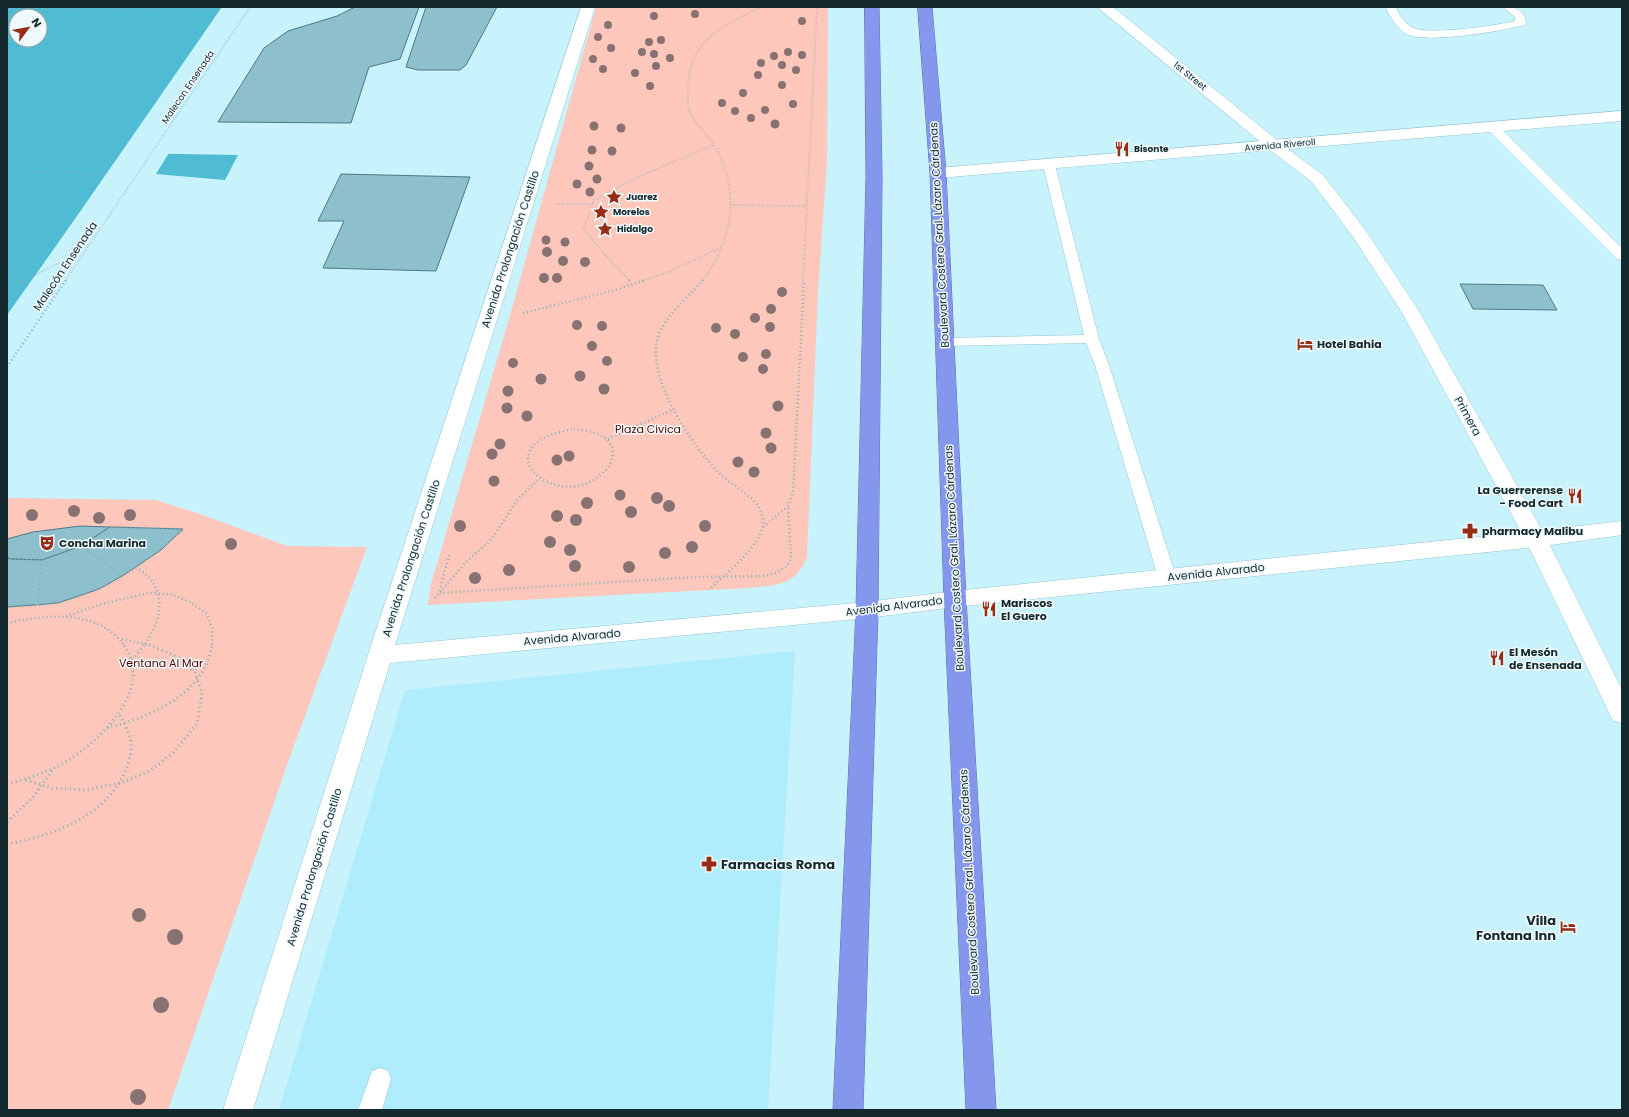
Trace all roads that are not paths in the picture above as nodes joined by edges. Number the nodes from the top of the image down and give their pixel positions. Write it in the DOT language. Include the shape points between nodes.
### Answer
graph roads {
  1 [pos="588,7"];
  2 [pos="872,7"];
  3 [pos="925,7"];
  4 [pos="1104,7"];
  5 [pos="1391,7"];
  6 [pos="1508,7"];
  7 [pos="1622,116"];
  8 [pos="1492,127"];
  9 [pos="1276,146"];
  10 [pos="1049,165"];
  11 [pos="938,173"];
  12 [pos="1622,256"];
  13 [pos="1092,339"];
  14 [pos="944,342"];
  15 [pos="1622,528"];
  16 [pos="1536,539"];
  17 [pos="1166,577"];
  18 [pos="955,599"];
  19 [pos="867,610"];
  20 [pos="380,655"];
  21 [pos="1622,714"];
  22 [pos="380,1078"];
  23 [pos="238,1110"];
  24 [pos="370,1110"];
  25 [pos="848,1110"];
  26 [pos="981,1110"];
  1 -- 20 [label="street, Avenida Prolongación Castillo"];
  2 -- 19 [label="highway" via="874,177"];
  3 -- 11 [label="highway, Boulevard Costero Gral. Lázaro Cárdenas"];
  4 -- 9 [label="street, 1st Street"];
  5 -- 6 [label="lane" via="1407,29 1429,34 1521,23 1520,16"];
  7 -- 8 [label="street, Avenida Riveroll"];
  8 -- 9 [label="street, Avenida Riveroll"];
  8 -- 12 [label="lane"];
  9 -- 10 [label="street, Avenida Riveroll"];
  9 -- 16 [label="street, Primera" via="1318,179 1360,235 1410,311"];
  10 -- 11 [label="street, Avenida Riveroll"];
  10 -- 13 [label="lane"];
  11 -- 14 [label="highway, Boulevard Costero Gral. Lázaro Cárdenas"];
  13 -- 14 [label="lane"];
  13 -- 17 [label="lane"];
  14 -- 18 [label="highway, Boulevard Costero Gral. Lázaro Cárdenas"];
  15 -- 16 [label="street, Avenida Alvarado"];
  16 -- 17 [label="street, Avenida Alvarado"];
  16 -- 21 [label="street, Primera"];
  17 -- 18 [label="street, Avenida Alvarado"];
  18 -- 19 [label="street, Avenida Alvarado"];
  18 -- 26 [label="highway, Boulevard Costero Gral. Lázaro Cárdenas"];
  19 -- 20 [label="street, Avenida Alvarado"];
  19 -- 25 [label="highway"];
  20 -- 23 [label="street, Avenida Prolongación Castillo"];
  22 -- 24 [label="lane"];
}
